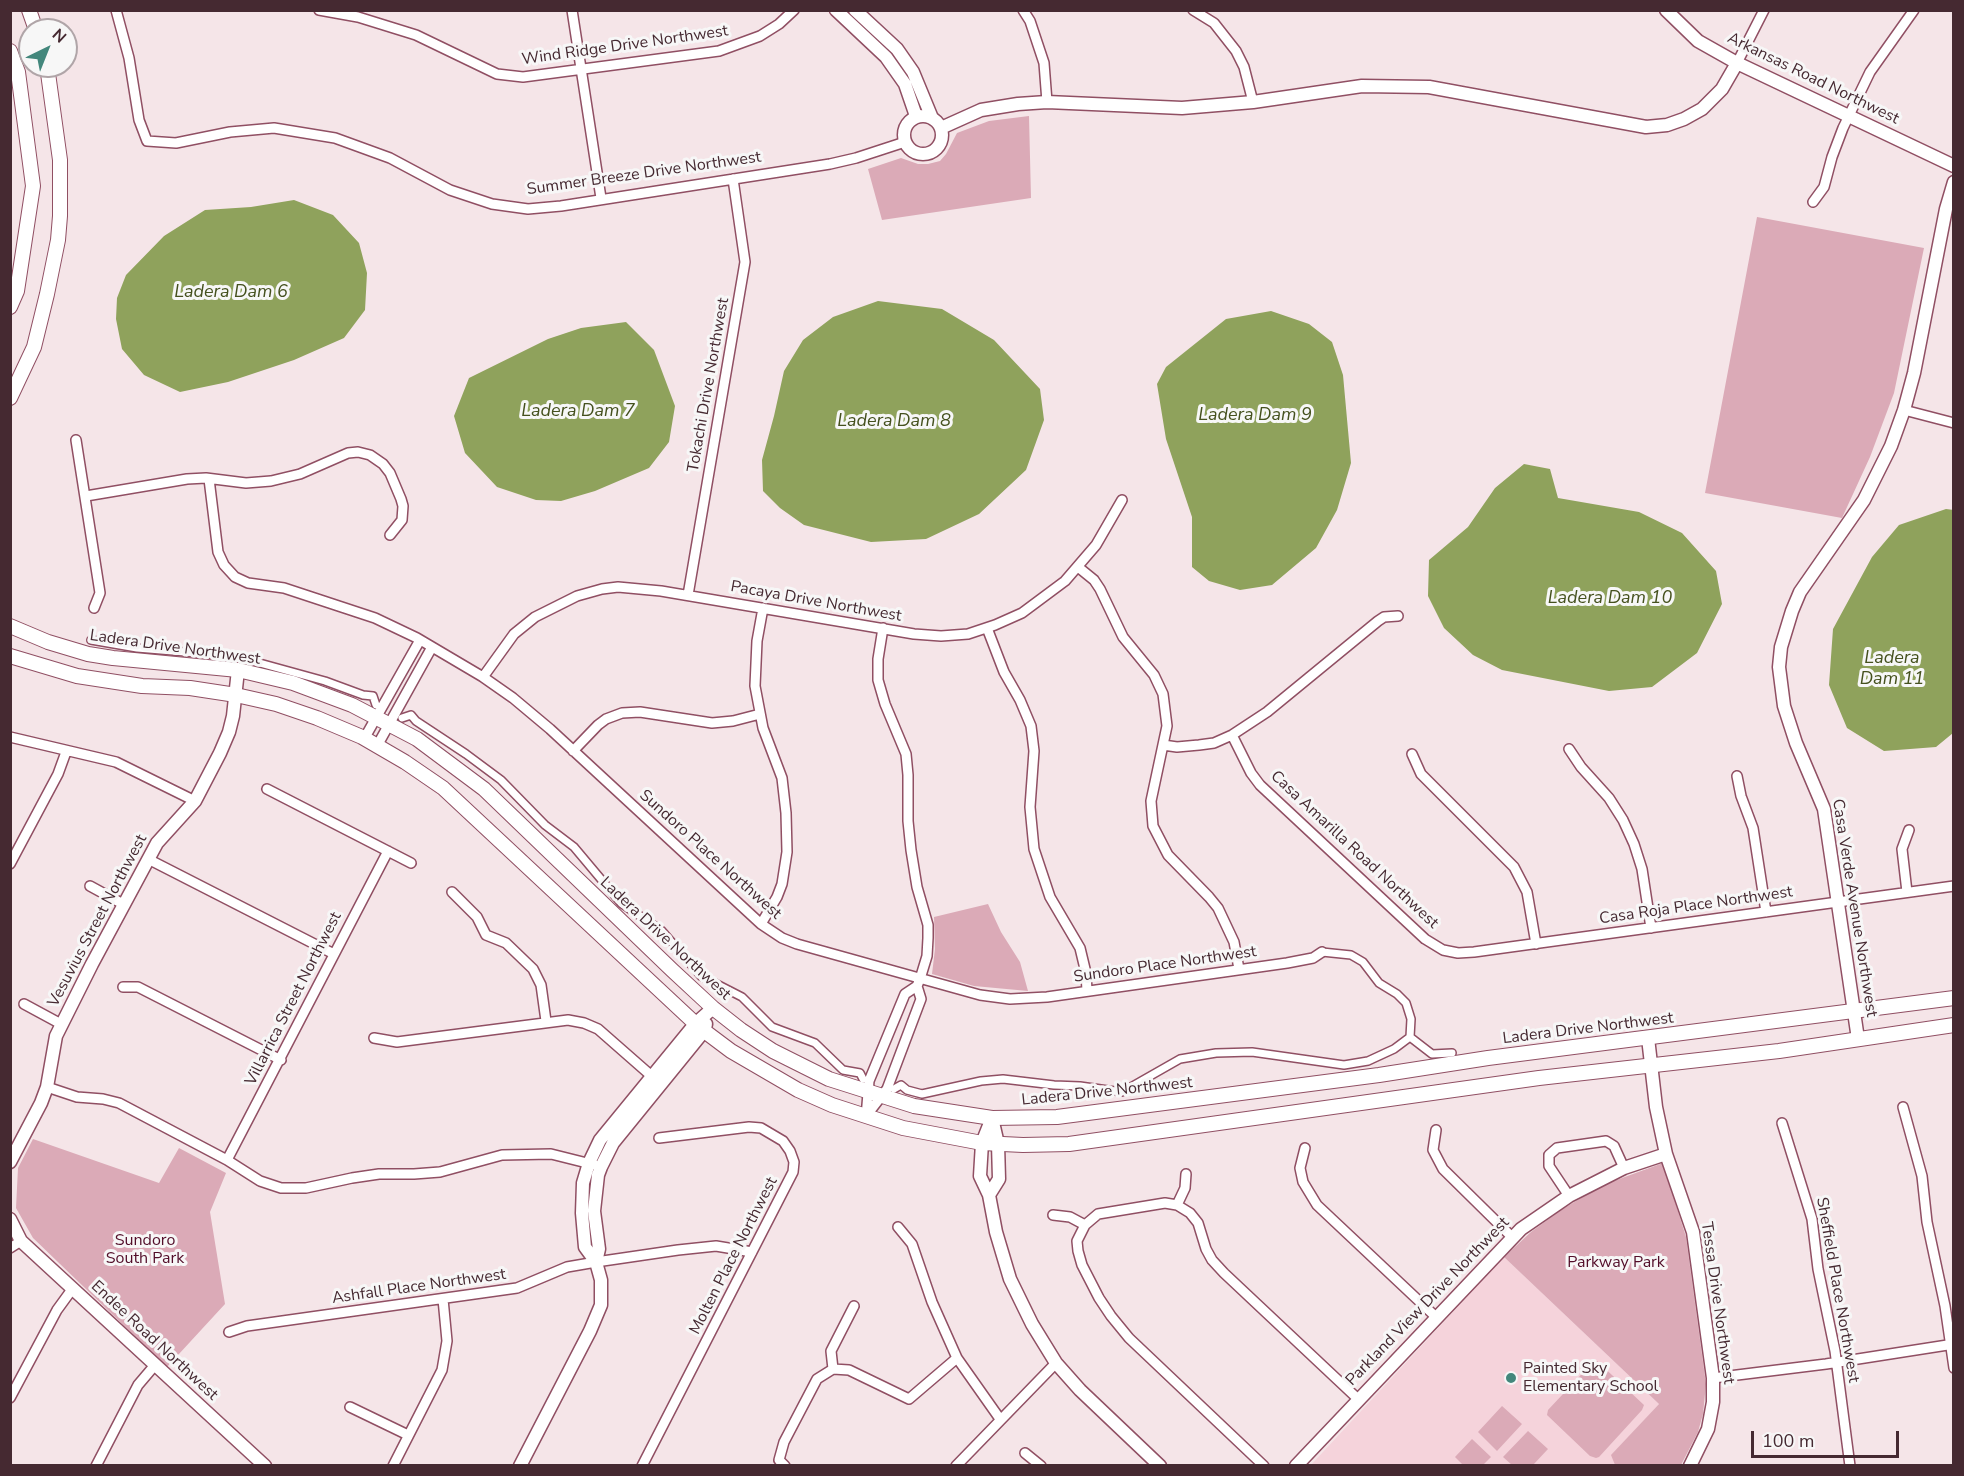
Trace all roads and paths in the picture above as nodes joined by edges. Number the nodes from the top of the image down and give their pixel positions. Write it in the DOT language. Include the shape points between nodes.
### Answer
graph roads {
  1 [pos="116,10"];
  2 [pos="319,10"];
  3 [pos="572,10"];
  4 [pos="794,10"];
  5 [pos="836,10"];
  6 [pos="855,10"];
  7 [pos="1023,10"];
  8 [pos="1193,10"];
  9 [pos="1666,10"];
  10 [pos="1764,10"];
  11 [pos="1914,10"];
  12 [pos="10,51"];
  13 [pos="1737,63"];
  14 [pos="581,70"];
  15 [pos="49,78"];
  16 [pos="1047,102"];
  17 [pos="1253,102"];
  18 [pos="916,116"];
  19 [pos="1848,116"];
  20 [pos="936,123"];
  21 [pos="905,142"];
  22 [pos="1953,166"];
  23 [pos="733,179"];
  24 [pos="1953,182"];
  25 [pos="601,198"];
  26 [pos="1813,202"];
  27 [pos="10,306"];
  28 [pos="10,398"];
  29 [pos="1904,410"];
  30 [pos="1953,423"];
  31 [pos="76,440"];
  32 [pos="209,479"];
  33 [pos="86,496"];
  34 [pos="1122,500"];
  35 [pos="390,536"];
  36 [pos="1078,567"];
  37 [pos="688,595"];
  38 [pos="94,608"];
  39 [pos="763,608"];
  40 [pos="1398,616"];
  41 [pos="12,626"];
  42 [pos="883,628"];
  43 [pos="987,628"];
  44 [pos="91,640"];
  45 [pos="420,640"];
  46 [pos="432,647"];
  47 [pos="10,656"];
  48 [pos="238,670"];
  49 [pos="483,677"];
  50 [pos="236,695"];
  51 [pos="760,714"];
  52 [pos="380,716"];
  53 [pos="402,718"];
  54 [pos="1232,735"];
  55 [pos="10,737"];
  56 [pos="364,739"];
  57 [pos="1163,745"];
  58 [pos="377,746"];
  59 [pos="1569,749"];
  60 [pos="573,751"];
  61 [pos="66,752"];
  62 [pos="1412,754"];
  63 [pos="1737,776"];
  64 [pos="267,789"];
  65 [pos="195,801"];
  66 [pos="1909,830"];
  67 [pos="388,851"];
  68 [pos="148,859"];
  69 [pos="411,863"];
  70 [pos="10,864"];
  71 [pos="90,886"];
  72 [pos="1953,886"];
  73 [pos="452,892"];
  74 [pos="1907,892"];
  75 [pos="1837,902"];
  76 [pos="123,904"];
  77 [pos="1766,912"];
  78 [pos="761,924"];
  79 [pos="1651,927"];
  80 [pos="1536,944"];
  81 [pos="1443,950"];
  82 [pos="1322,952"];
  83 [pos="334,954"];
  84 [pos="1239,969"];
  85 [pos="919,982"];
  86 [pos="123,987"];
  87 [pos="1087,991"];
  88 [pos="1953,998"];
  89 [pos="24,1004"];
  90 [pos="713,1008"];
  91 [pos="1854,1012"];
  92 [pos="546,1021"];
  93 [pos="61,1024"];
  94 [pos="1953,1025"];
  95 [pos="699,1027"];
  96 [pos="1410,1037"];
  97 [pos="374,1038"];
  98 [pos="1648,1038"];
  99 [pos="1858,1039"];
  100 [pos="1452,1053"];
  101 [pos="280,1060"];
  102 [pos="1651,1065"];
  103 [pos="657,1081"];
  104 [pos="865,1085"];
  105 [pos="47,1087"];
  106 [pos="888,1093"];
  107 [pos="1903,1107"];
  108 [pos="866,1117"];
  109 [pos="992,1118"];
  110 [pos="1782,1123"];
  111 [pos="1436,1130"];
  112 [pos="659,1138"];
  113 [pos="982,1143"];
  114 [pos="998,1144"];
  115 [pos="1305,1148"];
  116 [pos="1666,1154"];
  117 [pos="11,1158"];
  118 [pos="227,1160"];
  119 [pos="595,1165"];
  120 [pos="1624,1168"];
  121 [pos="1186,1174"];
  122 [pos="989,1195"];
  123 [pos="1569,1196"];
  124 [pos="1177,1205"];
  125 [pos="1053,1215"];
  126 [pos="10,1219"];
  127 [pos="1084,1225"];
  128 [pos="898,1227"];
  129 [pos="1512,1237"];
  130 [pos="16,1244"];
  131 [pos="752,1252"];
  132 [pos="596,1262"];
  133 [pos="73,1288"];
  134 [pos="443,1299"];
  135 [pos="854,1306"];
  136 [pos="1436,1317"];
  137 [pos="229,1332"];
  138 [pos="1952,1344"];
  139 [pos="957,1358"];
  140 [pos="1836,1362"];
  141 [pos="1056,1363"];
  142 [pos="155,1365"];
  143 [pos="1953,1368"];
  144 [pos="833,1369"];
  145 [pos="1713,1378"];
  146 [pos="10,1398"];
  147 [pos="1358,1399"];
  148 [pos="350,1407"];
  149 [pos="1000,1419"];
  150 [pos="408,1435"];
  151 [pos="1025,1454"];
  152 [pos="782,1463"];
  153 [pos="260,1464"];
  154 [pos="96,1466"];
  155 [pos="393,1466"];
  156 [pos="520,1466"];
  157 [pos="642,1466"];
  158 [pos="956,1466"];
  159 [pos="1041,1466"];
  160 [pos="1160,1466"];
  161 [pos="1264,1466"];
  162 [pos="1296,1466"];
  163 [pos="1690,1466"];
  164 [pos="1850,1466"];
  1 -- 25 [label="street, Summer Breeze Drive Northwest" via="147,141 176,143 230,132 274,129 335,138 390,158 450,190 492,204 528,209"];
  2 -- 14 [label="street, Wind Ridge Drive Northwest" via="358,16 416,35 496,74 523,77"];
  3 -- 14 [label="street"];
  4 -- 14 [label="street, Wind Ridge Drive Northwest" via="760,36 719,51"];
  5 -- 18 [label="street" via="886,57 904,84"];
  6 -- 20 [label="street" via="897,49 913,72"];
  7 -- 16 [label="street" via="1044,63"];
  8 -- 17 [label="street" via="1214,23 1236,51"];
  9 -- 13 [label="street, Arkansas Road Northwest" via="1698,41"];
  10 -- 13 [label="street"];
  11 -- 19 [label="street" via="1870,72"];
  12 -- 27 [label="main road" via="18,72 33,186 17,291"];
  13 -- 17 [label="street" via="1722,89 1701,109 1667,125 1646,127 1429,87 1362,86"];
  13 -- 19 [label="street, Arkansas Road Northwest"];
  14 -- 25 [label="street"];
  15 -- 28 [label="main road" via="60,160 58,240 34,347"];
  16 -- 17 [label="street" via="1182,108"];
  16 -- 20 [label="street" via="981,110"];
  18 -- 20 [label="street"];
  18 -- 21 [label="street" via="904,129"];
  19 -- 22 [label="street, Arkansas Road Northwest"];
  19 -- 26 [label="street" via="1824,187"];
  20 -- 21 [label="street" via="942,137 929,153 916,153"];
  21 -- 23 [label="street, Summer Breeze Drive Northwest" via="856,158"];
  23 -- 25 [label="street, Summer Breeze Drive Northwest"];
  23 -- 37 [label="street, Tokachi Drive Northwest" via="745,262"];
  24 -- 29 [label="street, Casa Verde Avenue Northwest"];
  29 -- 30 [label="street"];
  29 -- 75 [label="street, Casa Verde Avenue Northwest" via="1864,500 1800,592 1781,647 1779,667 1784,706 1824,809"];
  31 -- 33 [label="street"];
  32 -- 33 [label="street" via="158,483"];
  32 -- 35 [label="street" via="271,481 300,474 352,452 364,452 386,468 403,506 402,520"];
  32 -- 45 [label="street, Sundoro Place Northwest" via="218,552 235,577 355,611"];
  33 -- 38 [label="street" via="100,592"];
  34 -- 36 [label="street, Pacaya Drive Northwest"];
  36 -- 43 [label="street, Pacaya Drive Northwest" via="1034,606"];
  36 -- 57 [label="street" via="1094,580 1123,637 1159,683 1167,726"];
  37 -- 39 [label="street, Pacaya Drive Northwest"];
  37 -- 49 [label="street, Pacaya Drive Northwest" via="618,587 577,596 524,626"];
  39 -- 42 [label="street, Pacaya Drive Northwest"];
  39 -- 51 [label="street" via="755,655"];
  40 -- 54 [label="street" via="1378,621 1267,712"];
  41 -- 48 [label="main road, Ladera Drive Northwest" via="88,654"];
  42 -- 43 [label="street, Pacaya Drive Northwest" via="941,636"];
  42 -- 85 [label="street" via="878,680 906,754 910,850 928,926 927,956"];
  43 -- 87 [label="street" via="1031,726 1034,849 1050,897 1080,948"];
  44 -- 52 [label="street" via="256,662 373,696"];
  45 -- 46 [label="street, Sundoro Place Northwest"];
  45 -- 52 [label="street"];
  46 -- 49 [label="street, Sundoro Place Northwest"];
  46 -- 52 [label="street"];
  47 -- 50 [label="main road" via="77,676"];
  48 -- 50 [label="street, Vesuvius Street Northwest"];
  48 -- 52 [label="main road, Ladera Drive Northwest" via="304,687"];
  49 -- 60 [label="street, Sundoro Place Northwest" via="534,715"];
  50 -- 56 [label="main road" via="317,718"];
  50 -- 65 [label="street, Vesuvius Street Northwest" via="229,732"];
  51 -- 60 [label="street" via="712,723 622,713 598,725"];
  51 -- 78 [label="street" via="782,778 787,852 782,884"];
  52 -- 56 [label="street"];
  52 -- 58 [label="street"];
  52 -- 90 [label="main road, Ladera Drive Northwest" via="484,789"];
  53 -- 104 [label="street" via="411,715 501,780 545,825 574,847 621,903 662,931 702,976 742,997 772,1027 814,1044 843,1071 860,1073"];
  54 -- 57 [label="street" via="1199,746"];
  54 -- 81 [label="street, Casa Amarilla Road Northwest" via="1260,784 1425,939"];
  55 -- 61 [label="street"];
  56 -- 58 [label="main road"];
  57 -- 84 [label="street" via="1151,801 1153,826 1168,855 1218,908 1234,942"];
  58 -- 95 [label="main road" via="450,794"];
  59 -- 79 [label="street" via="1623,820 1642,869"];
  60 -- 78 [label="street, Sundoro Place Northwest"];
  61 -- 65 [label="street" via="116,762"];
  61 -- 70 [label="street"];
  62 -- 80 [label="street" via="1421,774 1514,867 1527,892"];
  63 -- 77 [label="street" via="1753,828"];
  64 -- 67 [label="street"];
  65 -- 68 [label="street, Vesuvius Street Northwest" via="157,843"];
  66 -- 74 [label="street" via="1902,849"];
  67 -- 69 [label="street"];
  67 -- 83 [label="street, Villarrica Street Northwest"];
  68 -- 76 [label="street, Vesuvius Street Northwest"];
  68 -- 83 [label="street"];
  71 -- 76 [label="street"];
  72 -- 74 [label="street, Casa Roja Place Northwest"];
  73 -- 92 [label="street" via="477,917 486,935 506,943 533,969 541,985"];
  74 -- 75 [label="street, Casa Roja Place Northwest"];
  75 -- 77 [label="street, Casa Roja Place Northwest"];
  75 -- 91 [label="street, Casa Verde Avenue Northwest"];
  76 -- 93 [label="street, Vesuvius Street Northwest"];
  77 -- 79 [label="street, Casa Roja Place Northwest"];
  78 -- 85 [label="street, Sundoro Place Northwest" via="782,938 811,949"];
  79 -- 80 [label="street, Casa Roja Place Northwest"];
  80 -- 81 [label="street, Casa Roja Place Northwest" via="1474,952"];
  82 -- 84 [label="street, Sundoro Place Northwest" via="1313,958"];
  82 -- 96 [label="street" via="1351,955 1363,962 1379,983 1397,994 1406,1003 1412,1019"];
  83 -- 101 [label="street, Villarrica Street Northwest"];
  84 -- 87 [label="street, Sundoro Place Northwest"];
  85 -- 87 [label="street, Sundoro Place Northwest" via="1004,999"];
  85 -- 104 [label="street" via="905,994"];
  85 -- 106 [label="street" via="921,999"];
  86 -- 101 [label="street" via="138,987"];
  88 -- 91 [label="main road, Ladera Drive Northwest"];
  89 -- 93 [label="street"];
  90 -- 95 [label="street"];
  90 -- 104 [label="main road, Ladera Drive Northwest" via="773,1051 828,1079"];
  91 -- 98 [label="main road, Ladera Drive Northwest"];
  91 -- 99 [label="street, Casa Verde Avenue Northwest"];
  92 -- 97 [label="street" via="397,1042"];
  92 -- 103 [label="street" via="568,1020 598,1029"];
  93 -- 105 [label="street, Vesuvius Street Northwest"];
  94 -- 99 [label="main road"];
  95 -- 103 [label="street"];
  95 -- 108 [label="main road" via="731,1051 798,1090"];
  96 -- 100 [label="street" via="1432,1054"];
  96 -- 106 [label="street" via="1368,1061 1344,1065 1252,1052 1180,1059 1122,1092 1003,1079 922,1094 902,1085"];
  98 -- 102 [label="street, Tessa Drive Northwest"];
  98 -- 109 [label="main road, Ladera Drive Northwest" via="1057,1118"];
  99 -- 102 [label="main road"];
  101 -- 118 [label="street, Villarrica Street Northwest"];
  102 -- 114 [label="main road" via="1069,1144"];
  102 -- 116 [label="street, Tessa Drive Northwest"];
  103 -- 119 [label="street" via="600,1140"];
  104 -- 106 [label="main road, Ladera Drive Northwest"];
  104 -- 108 [label="street"];
  105 -- 117 [label="street, Vesuvius Street Northwest"];
  105 -- 118 [label="street" via="77,1097 119,1103"];
  106 -- 108 [label="street"];
  106 -- 109 [label="main road, Ladera Drive Northwest" via="914,1106"];
  107 -- 138 [label="street" via="1922,1176 1927,1222"];
  108 -- 113 [label="main road"];
  109 -- 113 [label="street"];
  109 -- 114 [label="street"];
  110 -- 140 [label="street, Sheffield Place Northwest" via="1812,1219"];
  111 -- 129 [label="street" via="1433,1150 1443,1169"];
  112 -- 131 [label="street, Molten Place Northwest" via="749,1127 761,1128 783,1141 794,1162 793,1172"];
  113 -- 114 [label="main road"];
  113 -- 122 [label="street" via="980,1176"];
  114 -- 122 [label="street" via="999,1179"];
  115 -- 136 [label="street" via="1300,1168 1309,1195"];
  116 -- 120 [label="street, Parkland View Drive Northwest"];
  116 -- 145 [label="street, Tessa Drive Northwest" via="1693,1232"];
  118 -- 119 [label="street" via="260,1181 281,1188 306,1188 379,1174 440,1172 502,1155 551,1154"];
  119 -- 132 [label="street" via="582,1183 582,1213 585,1247"];
  120 -- 123 [label="street, Parkland View Drive Northwest"];
  120 -- 123 [label="street" via="1614,1146 1606,1140 1557,1148 1549,1155 1549,1166"];
  121 -- 124 [label="street"];
  122 -- 141 [label="street" via="1010,1279"];
  123 -- 129 [label="street, Parkland View Drive Northwest"];
  124 -- 127 [label="street" via="1165,1203 1098,1214"];
  124 -- 147 [label="street" via="1198,1223 1206,1249 1224,1273"];
  125 -- 127 [label="street" via="1070,1217"];
  126 -- 130 [label="street"];
  127 -- 161 [label="street" via="1077,1241 1078,1251 1090,1282 1111,1316 1129,1338"];
  128 -- 139 [label="street" via="912,1244"];
  129 -- 136 [label="street, Parkland View Drive Northwest"];
  130 -- 133 [label="street, Endee Road Northwest"];
  131 -- 132 [label="street, Ashfall Place Northwest" via="716,1246"];
  131 -- 157 [label="street, Molten Place Northwest"];
  132 -- 134 [label="street, Ashfall Place Northwest" via="567,1267 517,1288"];
  132 -- 156 [label="street" via="601,1305"];
  133 -- 142 [label="street, Endee Road Northwest"];
  133 -- 146 [label="street"];
  134 -- 137 [label="street, Ashfall Place Northwest" via="247,1326"];
  134 -- 150 [label="street" via="447,1341 444,1363"];
  135 -- 144 [label="street" via="831,1351"];
  136 -- 147 [label="street, Parkland View Drive Northwest"];
  138 -- 140 [label="street"];
  138 -- 143 [label="street"];
  139 -- 144 [label="street" via="909,1399 849,1370"];
  139 -- 149 [label="street"];
  140 -- 145 [label="street"];
  140 -- 164 [label="street, Sheffield Place Northwest"];
  141 -- 149 [label="street"];
  141 -- 160 [label="street"];
  142 -- 153 [label="street, Endee Road Northwest"];
  142 -- 154 [label="street" via="138,1385"];
  144 -- 152 [label="street" via="824,1373 812,1388 784,1442"];
  145 -- 163 [label="street, Tessa Drive Northwest" via="1708,1429"];
  147 -- 162 [label="street, Parkland View Drive Northwest"];
  148 -- 150 [label="street"];
  149 -- 158 [label="street"];
  150 -- 155 [label="street"];
  151 -- 159 [label="street"];
}
